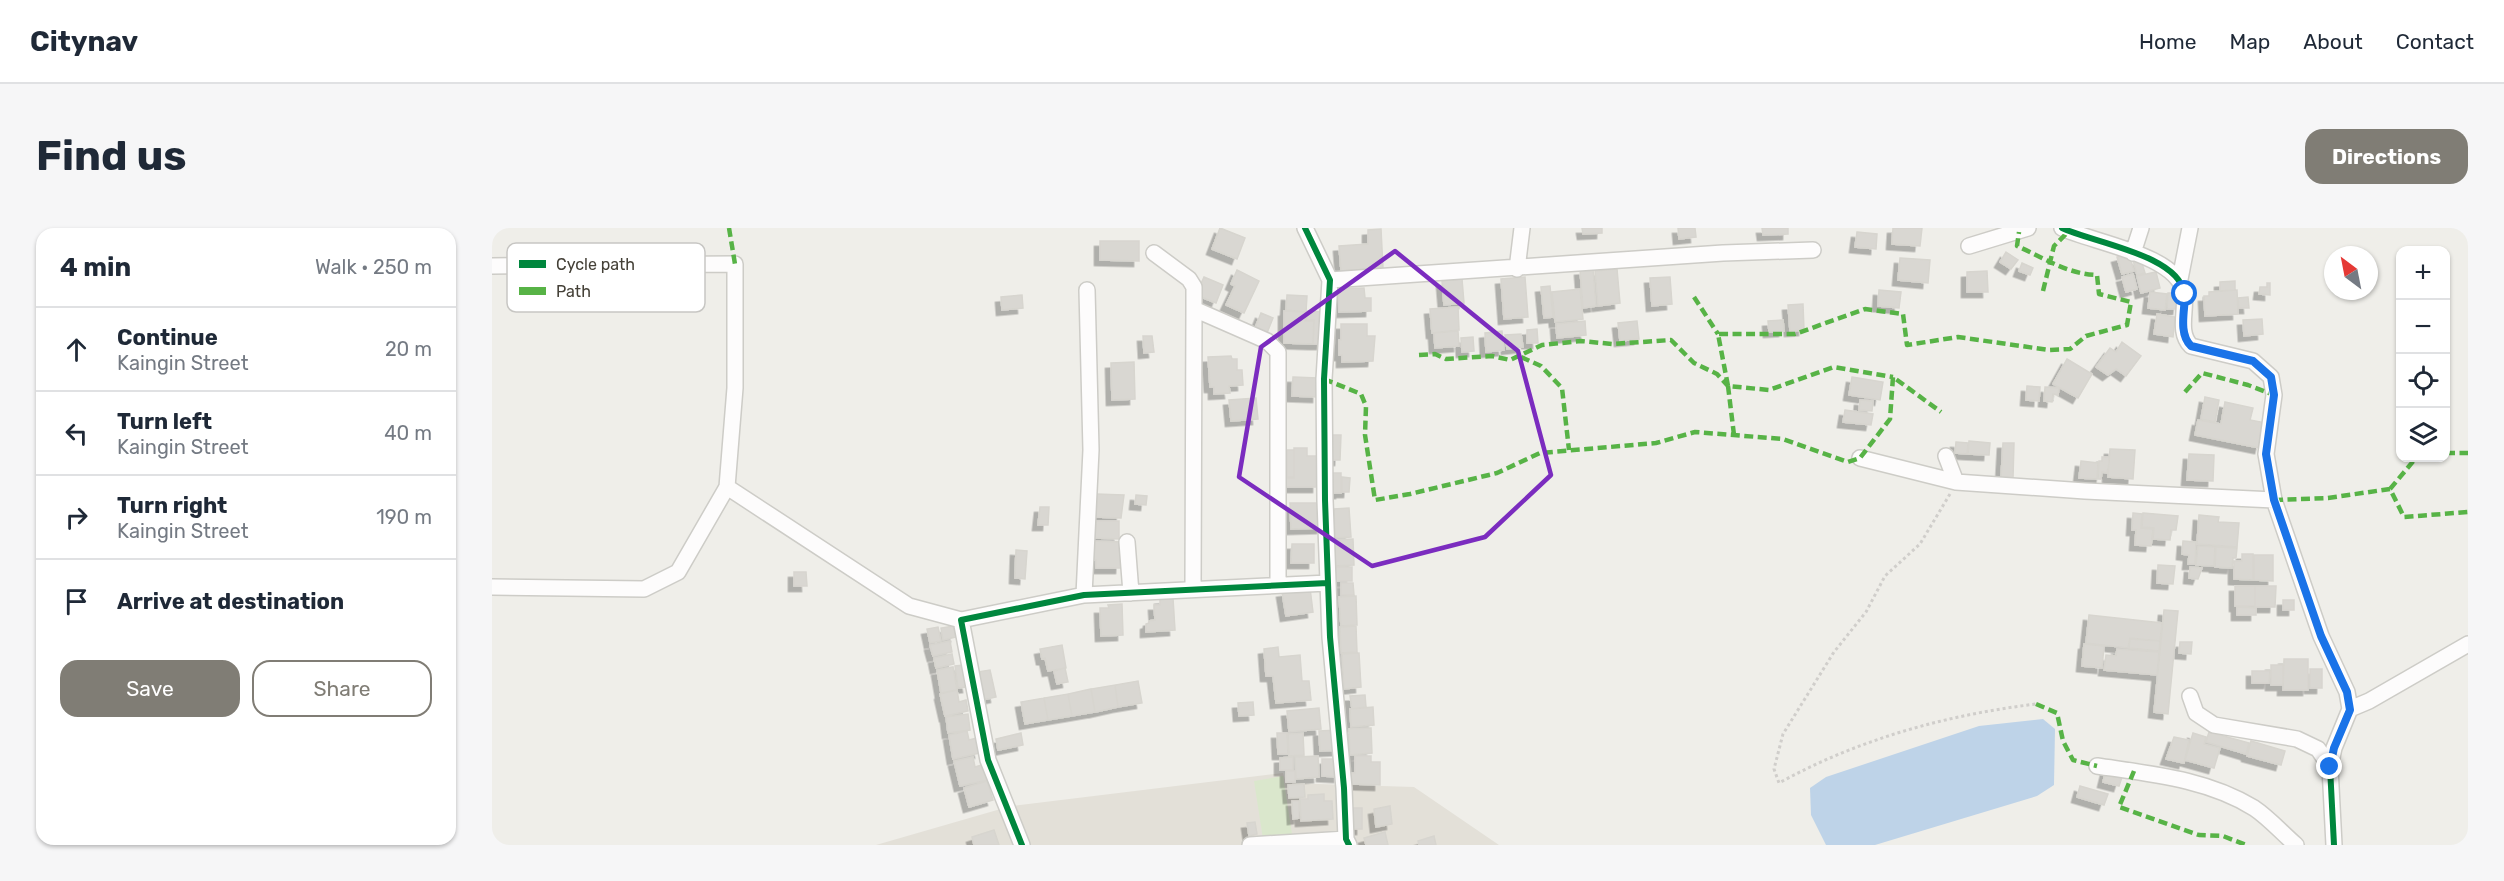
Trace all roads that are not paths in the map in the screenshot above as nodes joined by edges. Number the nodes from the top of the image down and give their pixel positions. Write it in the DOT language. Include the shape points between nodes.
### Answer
graph roads {
  1 [pos="1305,228"];
  2 [pos="1522,228"];
  3 [pos="2028,228"];
  4 [pos="2062,228"];
  5 [pos="2141,228"];
  6 [pos="2190,228"];
  7 [pos="1969,246"];
  8 [pos="1813,250"];
  9 [pos="1154,253"];
  10 [pos="2133,253"];
  11 [pos="705,264"];
  12 [pos="492,266"];
  13 [pos="507,266"];
  14 [pos="1517,268"];
  15 [pos="2180,279"];
  16 [pos="1330,280"];
  17 [pos="1087,290"];
  18 [pos="1194,309"];
  19 [pos="1946,456"];
  20 [pos="1860,458"];
  21 [pos="1956,482"];
  22 [pos="727,487"];
  23 [pos="2274,500"];
  24 [pos="1127,542"];
  25 [pos="1328,583"];
  26 [pos="1278,584"];
  27 [pos="492,587"];
  28 [pos="1193,588"];
  29 [pos="1131,593"];
  30 [pos="1083,595"];
  31 [pos="961,620"];
  32 [pos="2468,644"];
  33 [pos="2190,696"];
  34 [pos="2350,710"];
  35 [pos="2097,766"];
  36 [pos="2330,767"];
  37 [pos="1348,842"];
  38 [pos="1022,845"];
  39 [pos="1250,845"];
  40 [pos="2296,845"];
  41 [pos="2334,845"];
  1 -- 16 [label="street"];
  2 -- 14 [label="street"];
  3 -- 7 [label="street"];
  4 -- 10 [label="street"];
  5 -- 10 [label="street"];
  6 -- 15 [label="street"];
  8 -- 14 [label="street"];
  9 -- 18 [label="street" via="1189,279 1194,287"];
  10 -- 15 [label="street"];
  11 -- 22 [label="street" via="735,264 735,388"];
  12 -- 13 [label="street"];
  14 -- 16 [label="street"];
  15 -- 23 [label="street" via="2185,294 2183,326 2187,342 2253,361 2271,377 2274,395 2266,454"];
  16 -- 25 [label="street" via="1324,379"];
  17 -- 30 [label="street" via="1090,450"];
  18 -- 26 [label="street" via="1267,341 1278,352"];
  18 -- 28 [label="street"];
  19 -- 21 [label="street"];
  20 -- 21 [label="street"];
  21 -- 23 [label="street"];
  22 -- 27 [label="street" via="678,572 644,589"];
  22 -- 31 [label="street" via="909,606"];
  23 -- 34 [label="street" via="2321,636 2347,692"];
  24 -- 29 [label="street"];
  25 -- 26 [label="street"];
  25 -- 37 [label="street"];
  26 -- 28 [label="street"];
  28 -- 29 [label="street"];
  29 -- 30 [label="street"];
  30 -- 31 [label="street"];
  31 -- 38 [label="street" via="988,760"];
  32 -- 34 [label="street"];
  33 -- 36 [label="street" via="2196,713 2214,725 2297,739 2318,750"];
  34 -- 36 [label="street"];
  35 -- 40 [label="street" via="2178,778 2224,794 2253,808"];
  36 -- 41 [label="street"];
  37 -- 39 [label="street"];
}
